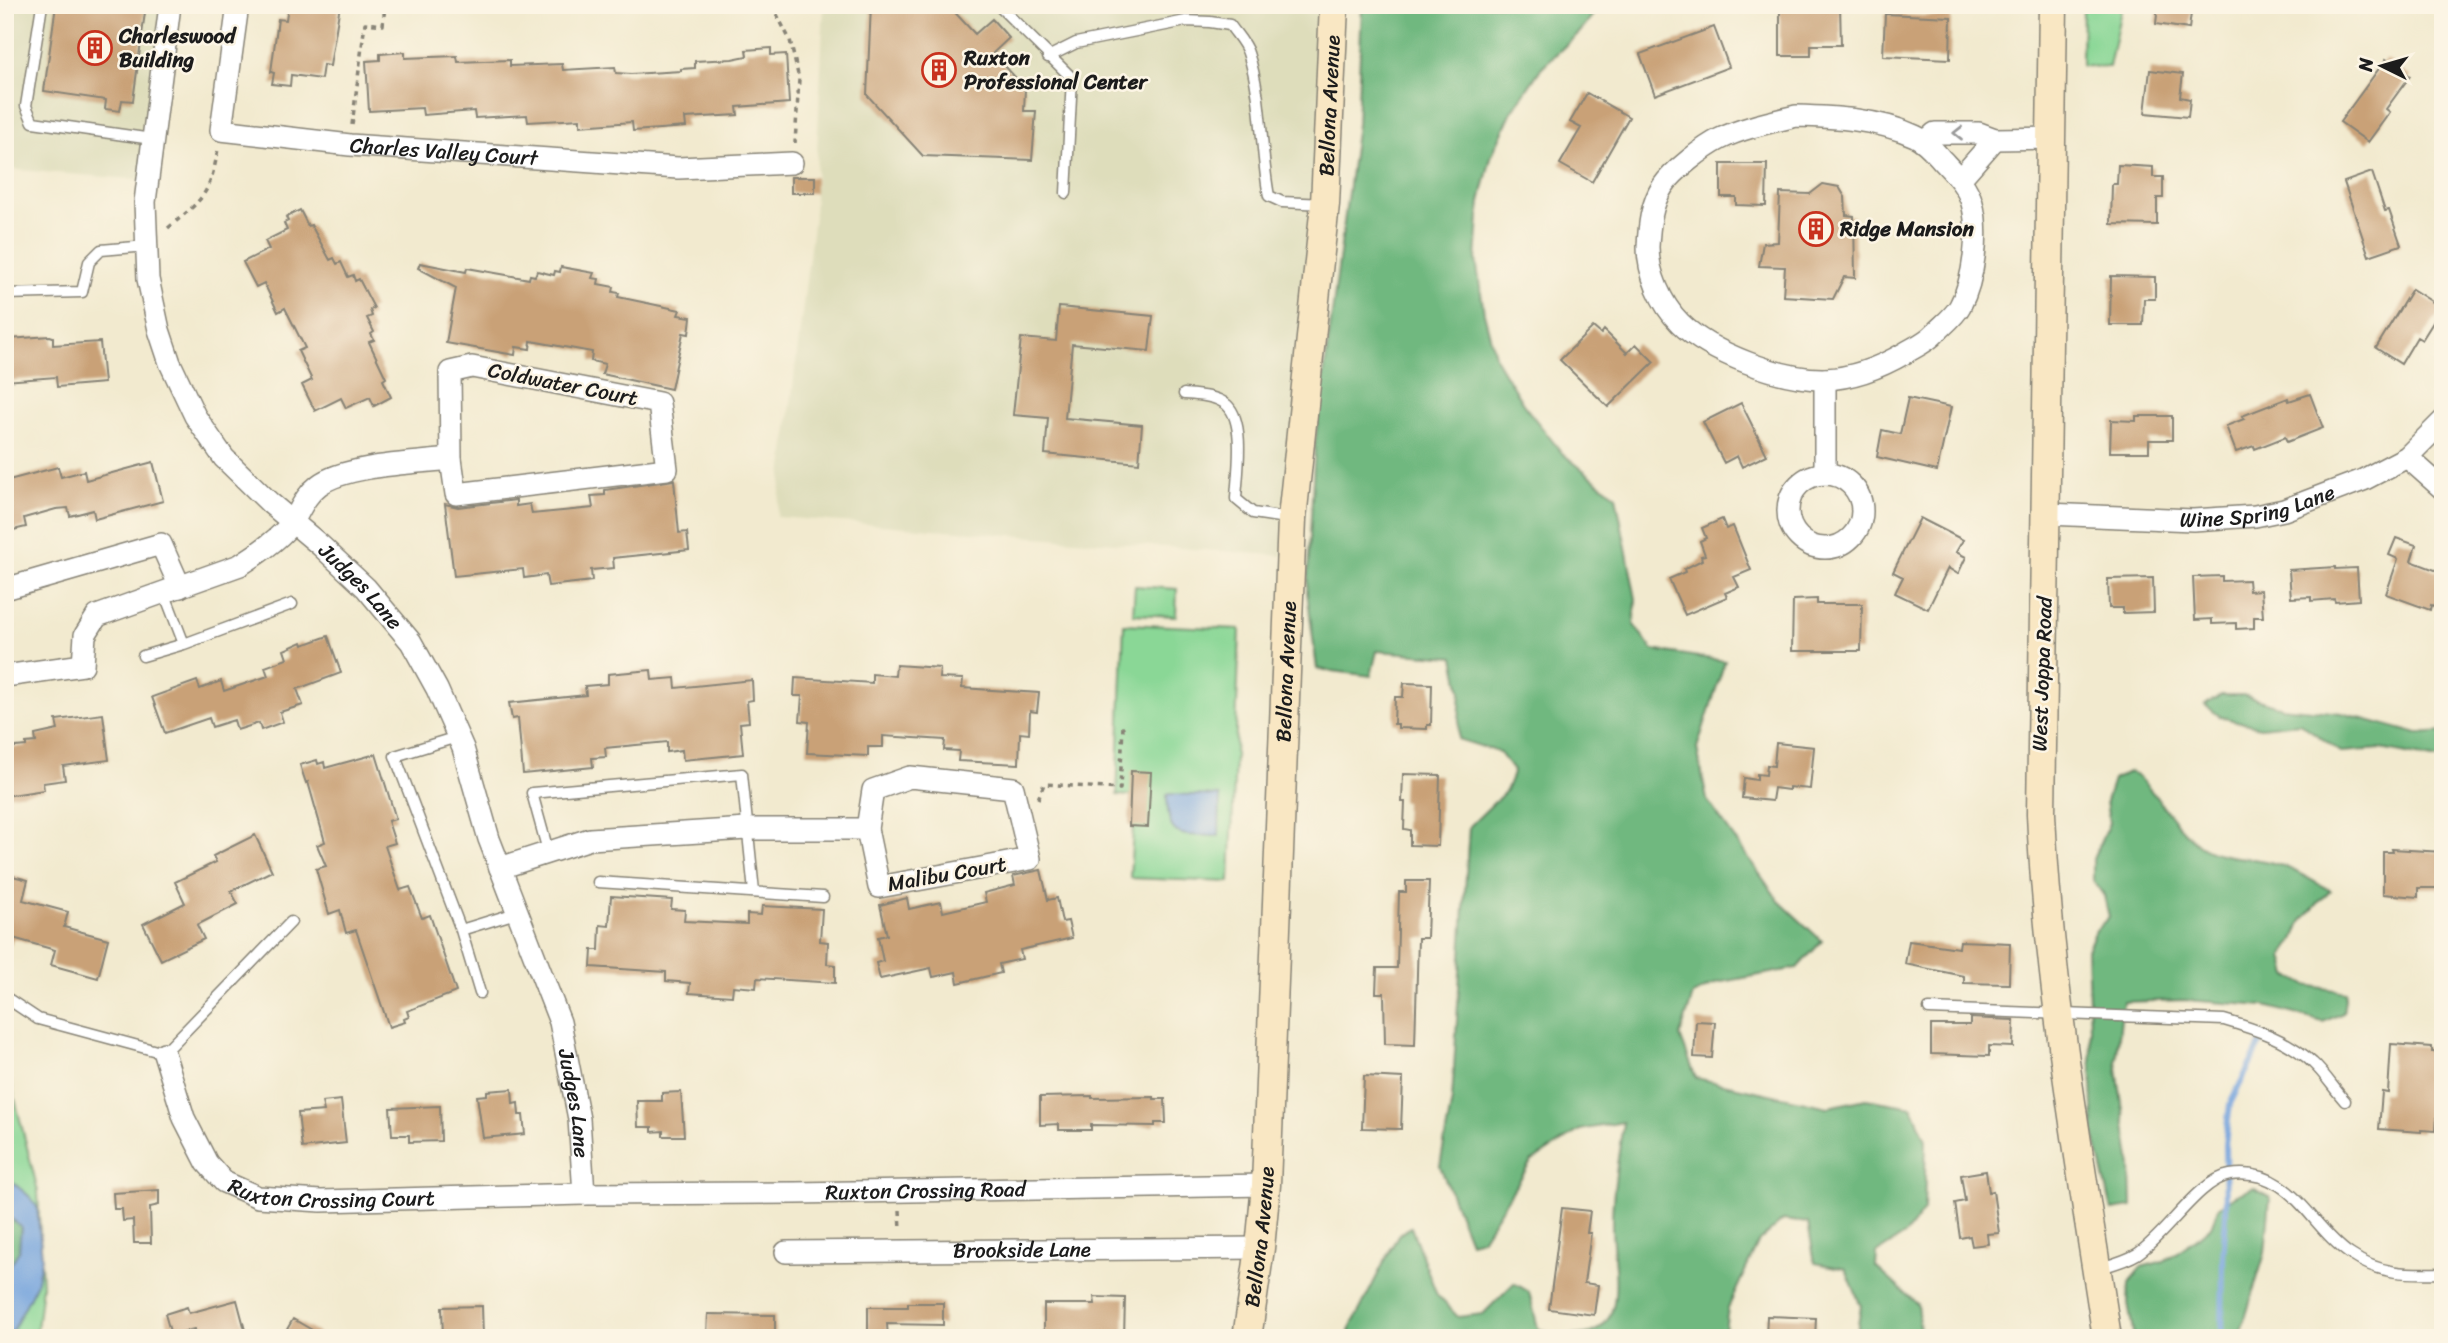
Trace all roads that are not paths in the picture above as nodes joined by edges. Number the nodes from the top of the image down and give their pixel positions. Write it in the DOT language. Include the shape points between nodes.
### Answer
graph roads {
  1 [pos="42,5"];
  2 [pos="170,5"];
  3 [pos="239,5"];
  4 [pos="998,5"];
  5 [pos="1334,5"];
  6 [pos="2053,5"];
  7 [pos="1048,57"];
  8 [pos="2051,138"];
  9 [pos="152,139"];
  10 [pos="1995,139"];
  11 [pos="1925,142"];
  12 [pos="792,163"];
  13 [pos="1960,178"];
  14 [pos="1066,193"];
  15 [pos="1325,204"];
  16 [pos="147,246"];
  17 [pos="5,294"];
  18 [pos="1825,379"];
  19 [pos="1184,394"];
  20 [pos="2443,421"];
  21 [pos="2407,457"];
  22 [pos="452,459"];
  23 [pos="1825,474"];
  24 [pos="2443,489"];
  25 [pos="2047,514"];
  26 [pos="1292,519"];
  27 [pos="293,521"];
  28 [pos="5,589"];
  29 [pos="172,589"];
  30 [pos="292,604"];
  31 [pos="184,644"];
  32 [pos="143,656"];
  33 [pos="5,676"];
  34 [pos="457,737"];
  35 [pos="747,829"];
  36 [pos="867,829"];
  37 [pos="548,851"];
  38 [pos="500,868"];
  39 [pos="598,882"];
  40 [pos="754,892"];
  41 [pos="823,897"];
  42 [pos="516,913"];
  43 [pos="291,922"];
  44 [pos="461,930"];
  45 [pos="480,993"];
  46 [pos="5,997"];
  47 [pos="1929,1009"];
  48 [pos="2060,1015"];
  49 [pos="164,1053"];
  50 [pos="2345,1101"];
  51 [pos="1266,1185"];
  52 [pos="584,1194"];
  53 [pos="1260,1248"];
  54 [pos="786,1252"];
  55 [pos="2097,1269"];
  56 [pos="2443,1273"];
  57 [pos="1247,1338"];
  58 [pos="2107,1338"];
  1 -- 9 [label="lane" via="26,106 33,122"];
  2 -- 9 [label="street, Judges Lane"];
  3 -- 12 [label="street, Charles Valley Court" via="221,130 350,145 678,168"];
  4 -- 7 [label="lane"];
  5 -- 15 [label="street, Bellona Avenue"];
  6 -- 8 [label="street, West Joppa Road"];
  7 -- 14 [label="lane" via="1072,78"];
  7 -- 15 [label="lane" via="1076,43 1186,21 1230,25 1248,50 1269,195 1282,202"];
  8 -- 10 [label="street"];
  8 -- 25 [label="street, West Joppa Road"];
  9 -- 16 [label="street, Judges Lane" via="145,202"];
  10 -- 11 [label="street, one-way" via="1979,133 1935,132"];
  10 -- 13 [label="street"];
  11 -- 13 [label="street"];
  11 -- 18 [label="street" via="1878,124 1829,117 1785,118 1719,139 1664,185 1654,205 1648,259 1656,288 1679,323 1736,359 1781,374"];
  13 -- 18 [label="street" via="1972,203 1975,241 1974,270 1959,307 1931,338 1884,365"];
  15 -- 26 [label="street, Bellona Avenue"];
  16 -- 17 [label="lane" via="102,250 89,262 82,292"];
  16 -- 27 [label="street, Judges Lane" via="148,279 159,330 195,416 231,466"];
  18 -- 23 [label="street"];
  19 -- 26 [label="lane" via="1205,395 1227,405 1239,427 1236,499 1253,513"];
  20 -- 21 [label="street, Wine Spring Lane"];
  21 -- 24 [label="street"];
  21 -- 25 [label="street, Wine Spring Lane" via="2319,499 2255,516 2193,520"];
  22 -- 22 [label="street, Coldwater Court" via="456,494 667,470 659,403 472,366 450,372"];
  22 -- 27 [label="street" via="333,476 302,502"];
  25 -- 48 [label="street, West Joppa Road" via="2041,814"];
  26 -- 51 [label="street, Bellona Avenue"];
  27 -- 29 [label="street" via="240,565"];
  27 -- 34 [label="street, Judges Lane" via="366,588 411,642"];
  28 -- 29 [label="street" via="161,544"];
  29 -- 31 [label="lane"];
  29 -- 33 [label="street" via="97,616 85,635 83,665"];
  30 -- 31 [label="lane"];
  31 -- 32 [label="lane"];
  34 -- 38 [label="street, Judges Lane"];
  34 -- 44 [label="lane" via="395,756"];
  35 -- 36 [label="street"];
  35 -- 37 [label="street" via="590,839"];
  35 -- 37 [label="lane" via="742,774 532,793"];
  35 -- 40 [label="lane"];
  36 -- 36 [label="street, Malibu Court" via="873,790 910,778 1013,788 1030,859 879,887"];
  37 -- 38 [label="street"];
  38 -- 42 [label="street, Judges Lane"];
  39 -- 40 [label="lane"];
  40 -- 41 [label="lane"];
  42 -- 44 [label="lane"];
  42 -- 52 [label="street, Judges Lane" via="559,1021 579,1119"];
  43 -- 49 [label="lane"];
  44 -- 45 [label="lane"];
  46 -- 49 [label="lane" via="38,1019"];
  47 -- 48 [label="lane"];
  48 -- 50 [label="lane" via="2224,1020 2258,1030 2312,1062"];
  48 -- 55 [label="street, West Joppa Road"];
  49 -- 52 [label="street, Ruxton Crossing Court" via="184,1118 207,1163 224,1182 258,1197 321,1201"];
  51 -- 52 [label="street, Ruxton Crossing Road"];
  51 -- 53 [label="street, Bellona Avenue"];
  53 -- 54 [label="street, Brookside Lane"];
  53 -- 57 [label="street, Bellona Avenue"];
  55 -- 56 [label="lane" via="2136,1255 2207,1185 2228,1175 2273,1181 2293,1194 2349,1254 2375,1267 2400,1274"];
  55 -- 58 [label="street, West Joppa Road"];
}
